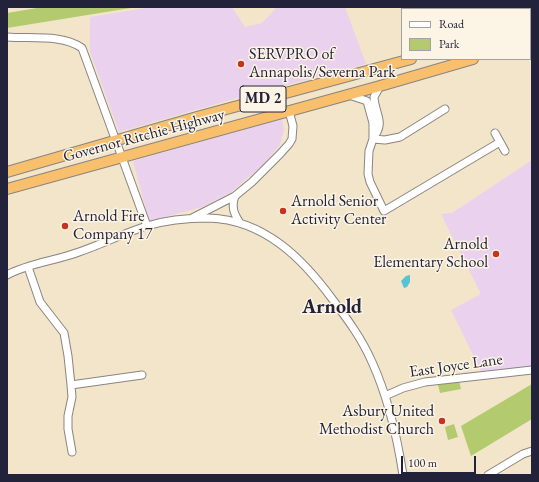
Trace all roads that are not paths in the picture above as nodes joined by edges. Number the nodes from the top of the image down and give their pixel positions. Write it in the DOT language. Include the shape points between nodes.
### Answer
graph roads {
  1 [pos="7,37"];
  2 [pos="407,60"];
  3 [pos="470,60"];
  4 [pos="380,86"];
  5 [pos="349,95"];
  6 [pos="445,109"];
  7 [pos="289,111"];
  8 [pos="495,133"];
  9 [pos="373,139"];
  10 [pos="116,140"];
  11 [pos="500,142"];
  12 [pos="505,151"];
  13 [pos="122,157"];
  14 [pos="7,172"];
  15 [pos="7,189"];
  16 [pos="235,196"];
  17 [pos="192,218"];
  18 [pos="240,223"];
  19 [pos="147,226"];
  20 [pos="28,267"];
  21 [pos="7,275"];
  22 [pos="532,370"];
  23 [pos="142,375"];
  24 [pos="71,385"];
  25 [pos="385,396"];
  26 [pos="532,451"];
  27 [pos="72,452"];
  28 [pos="403,475"];
  29 [pos="488,475"];
  1 -- 10 [label="street" via="37,37 63,41 84,51"];
  2 -- 10 [label="highway, Governor Ritchie Highway / MD 2"];
  3 -- 4 [label="highway, Governor Ritchie Highway / MD 2"];
  4 -- 5 [label="highway, Governor Ritchie Highway / MD 2"];
  4 -- 9 [label="street" via="374,97 380,125"];
  5 -- 7 [label="highway, Governor Ritchie Highway / MD 2"];
  5 -- 9 [label="street" via="367,101 374,123"];
  6 -- 9 [label="street" via="400,137"];
  7 -- 13 [label="highway, Governor Ritchie Highway / MD 2"];
  7 -- 16 [label="street" via="293,126 289,144"];
  8 -- 11 [label="street"];
  9 -- 11 [label="street" via="369,151 368,174 384,212"];
  10 -- 13 [label="street"];
  10 -- 14 [label="highway, Governor Ritchie Highway / MD 2"];
  11 -- 12 [label="street"];
  13 -- 15 [label="highway, Governor Ritchie Highway / MD 2"];
  13 -- 19 [label="street"];
  16 -- 17 [label="street"];
  16 -- 18 [label="street" via="233,209"];
  17 -- 18 [label="street"];
  17 -- 19 [label="street"];
  18 -- 25 [label="street" via="277,241 301,261 317,280 352,324 372,362"];
  19 -- 20 [label="street" via="76,254"];
  20 -- 21 [label="street"];
  20 -- 24 [label="street" via="40,302 64,333"];
  22 -- 25 [label="street, East Joyce Lane" via="425,382"];
  23 -- 24 [label="street"];
  24 -- 27 [label="street" via="68,429"];
  25 -- 28 [label="street"];
  26 -- 29 [label="street"];
}
